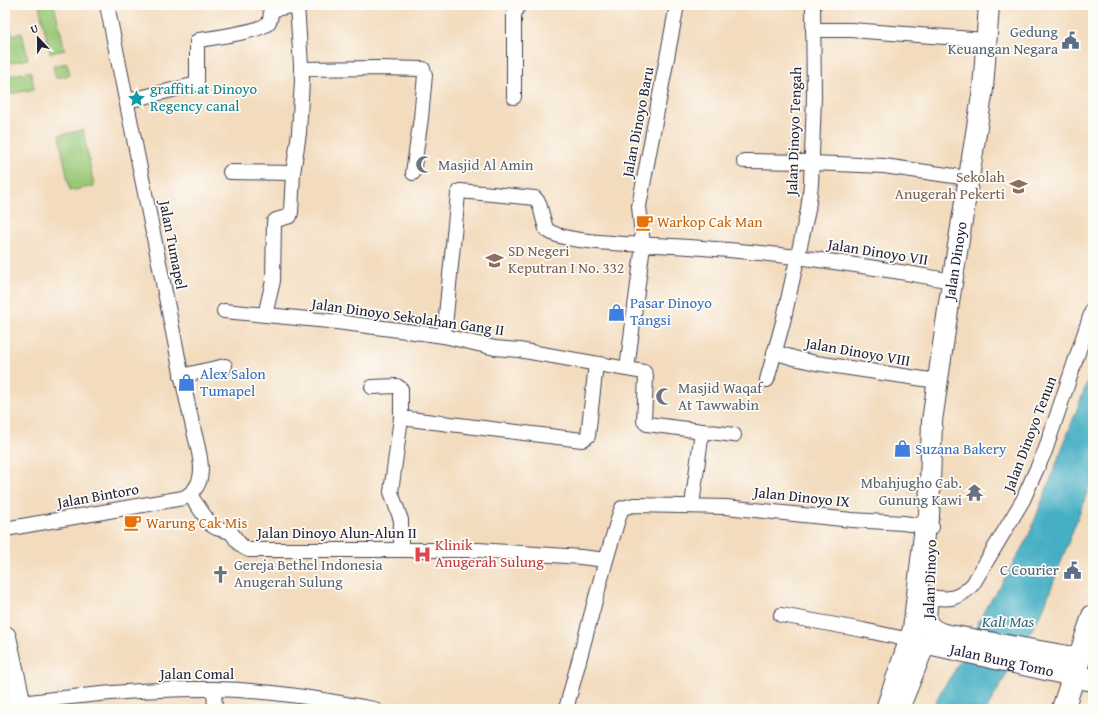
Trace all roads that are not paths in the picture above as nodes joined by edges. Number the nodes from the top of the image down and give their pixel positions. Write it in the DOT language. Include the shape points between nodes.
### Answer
graph roads {
  1 [pos="107,5"];
  2 [pos="296,5"];
  3 [pos="519,5"];
  4 [pos="677,5"];
  5 [pos="813,5"];
  6 [pos="989,5"];
  7 [pos="271,8"];
  8 [pos="813,30"];
  9 [pos="986,40"];
  10 [pos="301,69"];
  11 [pos="514,97"];
  12 [pos="127,101"];
  13 [pos="744,161"];
  14 [pos="812,162"];
  15 [pos="230,172"];
  16 [pos="293,173"];
  17 [pos="413,173"];
  18 [pos="968,178"];
  19 [pos="644,245"];
  20 [pos="798,257"];
  21 [pos="952,281"];
  22 [pos="1093,308"];
  23 [pos="224,311"];
  24 [pos="265,315"];
  25 [pos="444,336"];
  26 [pos="774,352"];
  27 [pos="591,363"];
  28 [pos="225,366"];
  29 [pos="627,369"];
  30 [pos="181,376"];
  31 [pos="767,380"];
  32 [pos="937,381"];
  33 [pos="372,387"];
  34 [pos="401,418"];
  35 [pos="702,431"];
  36 [pos="734,435"];
  37 [pos="192,493"];
  38 [pos="692,506"];
  39 [pos="928,523"];
  40 [pos="5,529"];
  41 [pos="401,549"];
  42 [pos="606,560"];
  43 [pos="928,597"];
  44 [pos="780,616"];
  45 [pos="1093,616"];
  46 [pos="5,637"];
  47 [pos="929,641"];
  48 [pos="1085,669"];
  49 [pos="214,689"];
  50 [pos="20,706"];
  51 [pos="215,709"];
  52 [pos="374,709"];
  53 [pos="566,709"];
  54 [pos="886,709"];
  55 [pos="899,709"];
  56 [pos="1063,709"];
  1 -- 12 [label="street, Jalan Tumapel"];
  2 -- 7 [label="street"];
  2 -- 10 [label="street"];
  3 -- 11 [label="street" via="514,14"];
  4 -- 19 [label="street, Jalan Dinoyo Baru" via="639,206"];
  5 -- 8 [label="street, Jalan Dinoyo Tengah"];
  6 -- 9 [label="main road, Jalan Dinoyo"];
  7 -- 12 [label="street" via="268,23 263,26 197,42 196,84"];
  8 -- 9 [label="street" via="851,30"];
  8 -- 14 [label="street, Jalan Dinoyo Tengah"];
  9 -- 18 [label="main road, Jalan Dinoyo" via="983,89"];
  10 -- 16 [label="street" via="299,133"];
  10 -- 17 [label="street" via="423,69 425,75 421,118"];
  12 -- 30 [label="street, Jalan Tumapel"];
  13 -- 14 [label="street"];
  14 -- 18 [label="street" via="884,166"];
  14 -- 20 [label="street, Jalan Dinoyo Tengah" via="808,210"];
  15 -- 16 [label="street"];
  16 -- 24 [label="street" via="290,216 274,222 273,281"];
  18 -- 21 [label="main road, Jalan Dinoyo"];
  19 -- 20 [label="street, Jalan Dinoyo VII"];
  19 -- 25 [label="street, Jalan Dinoyo VII" via="591,241 554,234 546,229 538,200 535,198 462,191 458,194"];
  19 -- 29 [label="street, Jalan Dinoyo Baru"];
  20 -- 21 [label="street, Jalan Dinoyo VII"];
  20 -- 26 [label="street, Jalan Dinoyo Tengah"];
  21 -- 32 [label="main road, Jalan Dinoyo"];
  22 -- 43 [label="street, Jalan Dinoyo Tenun" via="1044,451 1023,500 973,584 956,598 946,600"];
  23 -- 24 [label="street, Jalan Dinoyo Sekolahan Gang II"];
  24 -- 25 [label="street, Jalan Dinoyo Sekolahan Gang II"];
  25 -- 27 [label="street, Jalan Dinoyo Sekolahan Gang II" via="495,348"];
  26 -- 31 [label="street, Jalan Dinoyo Tengah"];
  26 -- 32 [label="street, Jalan Dinoyo VIII" via="816,363"];
  27 -- 29 [label="street, Jalan Dinoyo Sekolahan Gang II"];
  27 -- 34 [label="street" via="588,436 582,440"];
  28 -- 30 [label="street"];
  29 -- 35 [label="street, Jalan Dinoyo Sekolahan Gang II" via="644,372 646,376 644,420 647,424"];
  30 -- 37 [label="street, Jalan Tumapel" via="200,462 200,476"];
  32 -- 39 [label="main road, Jalan Dinoyo" via="932,421"];
  33 -- 34 [label="street" via="400,387"];
  34 -- 41 [label="street" via="391,492 401,520"];
  35 -- 36 [label="street"];
  35 -- 38 [label="street"];
  37 -- 40 [label="street, Jalan Bintoro" via="162,502"];
  37 -- 41 [label="street, Jalan Dinoyo Alun-Alun II" via="211,525 231,532 240,545 249,550"];
  38 -- 39 [label="street, Jalan Dinoyo IX" via="852,520"];
  38 -- 42 [label="street, Jalan Dinoyo IX" via="634,505 622,508"];
  39 -- 43 [label="main road, Jalan Dinoyo"];
  39 -- 47 [label="main road, Jalan Dinoyo" via="915,619"];
  41 -- 42 [label="street, Jalan Dinoyo Alun-Alun II" via="478,550"];
  42 -- 53 [label="street"];
  43 -- 47 [label="main road, Jalan Dinoyo" via="928,623 934,631"];
  44 -- 47 [label="street"];
  45 -- 48 [label="main road"];
  46 -- 50 [label="main road"];
  47 -- 48 [label="main road, Jalan Bung Tomo"];
  47 -- 54 [label="main road"];
  47 -- 55 [label="main road"];
  48 -- 56 [label="main road"];
  49 -- 50 [label="street, Jalan Comal" via="145,691"];
  49 -- 51 [label="street"];
  49 -- 52 [label="street, Jalan Comal" via="301,696"];
}
